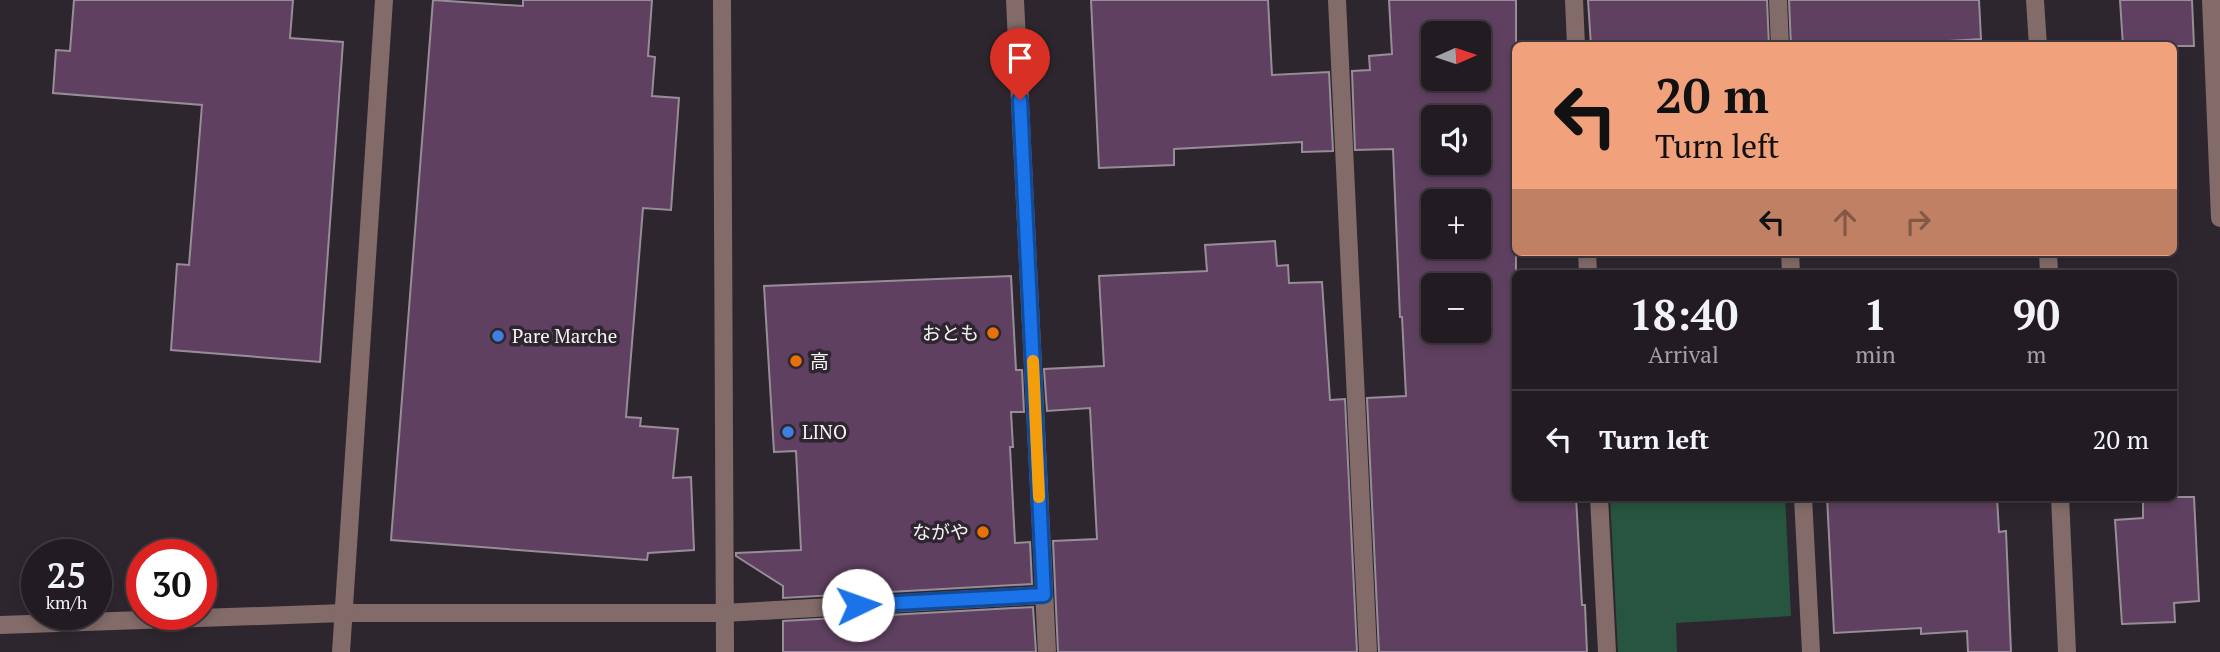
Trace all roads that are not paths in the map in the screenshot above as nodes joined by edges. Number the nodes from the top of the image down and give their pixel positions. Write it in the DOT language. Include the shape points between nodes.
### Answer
graph roads {
  1 [pos="384,0"];
  2 [pos="722,0"];
  3 [pos="1015,0"];
  4 [pos="1337,0"];
  5 [pos="1574,0"];
  6 [pos="1778,0"];
  7 [pos="2035,0"];
  8 [pos="2211,0"];
  9 [pos="1576,42"];
  10 [pos="1780,42"];
  11 [pos="2038,42"];
  12 [pos="2220,218"];
  13 [pos="1599,501"];
  14 [pos="1803,501"];
  15 [pos="2060,501"];
  16 [pos="1044,595"];
  17 [pos="344,613"];
  18 [pos="724,613"];
  19 [pos="0,625"];
  20 [pos="341,652"];
  21 [pos="725,652"];
  22 [pos="1047,652"];
  23 [pos="1368,652"];
  24 [pos="1607,652"];
  25 [pos="1811,652"];
  26 [pos="2067,652"];
  1 -- 17 [label="street"];
  2 -- 18 [label="street"];
  3 -- 16 [label="street"];
  4 -- 23 [label="street"];
  5 -- 9 [label="street"];
  6 -- 10 [label="street"];
  7 -- 11 [label="street"];
  8 -- 12 [label="street"];
  13 -- 24 [label="street"];
  14 -- 25 [label="street"];
  15 -- 26 [label="street"];
  16 -- 18 [label="street"];
  16 -- 22 [label="street"];
  17 -- 18 [label="street"];
  17 -- 19 [label="street"];
  17 -- 20 [label="street"];
  18 -- 21 [label="street"];
}
